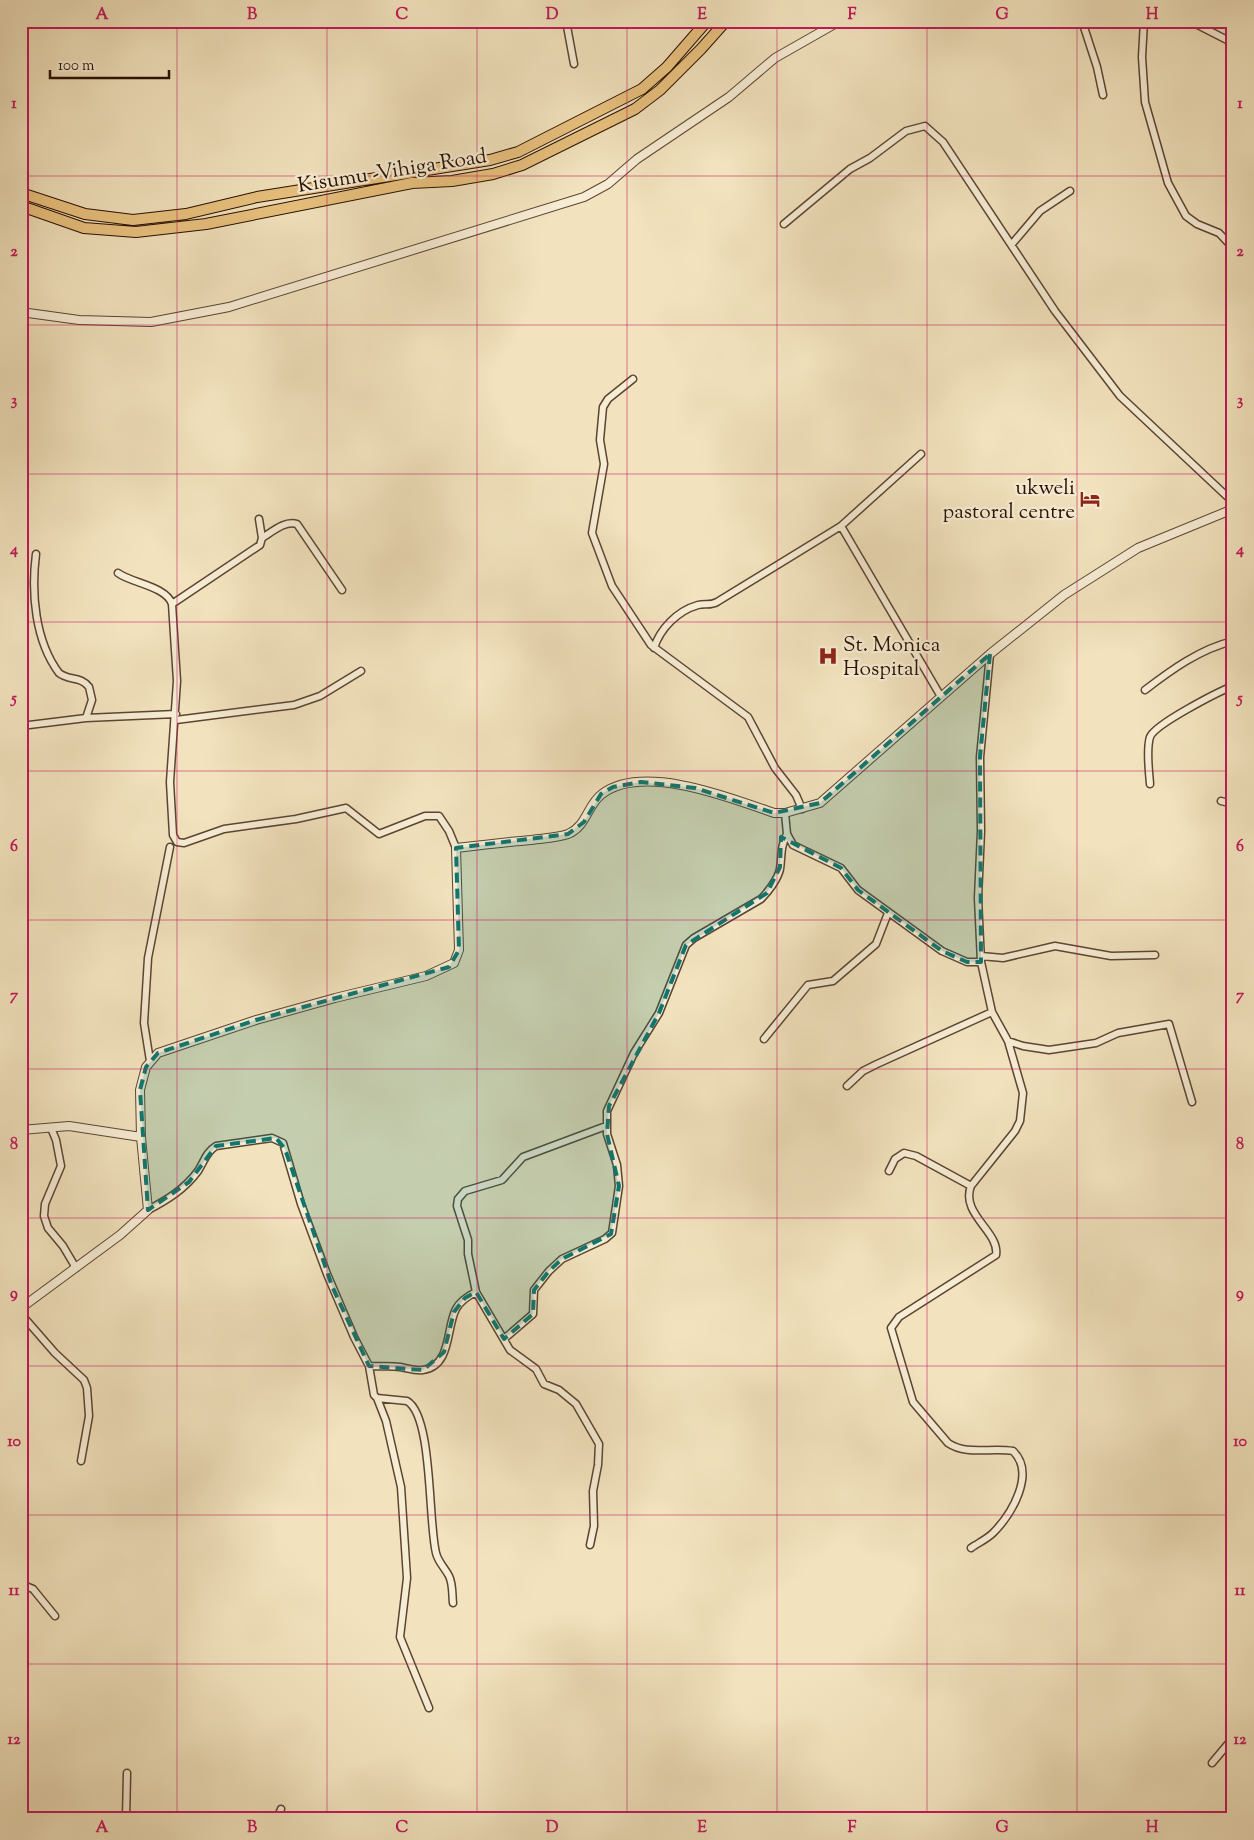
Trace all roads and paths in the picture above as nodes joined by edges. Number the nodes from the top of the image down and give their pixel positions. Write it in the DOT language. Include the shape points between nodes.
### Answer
graph roads {
  1 [pos="566,21"];
  2 [pos="707,21"];
  3 [pos="726,21"];
  4 [pos="840,21"];
  5 [pos="1082,21"];
  6 [pos="1144,21"];
  7 [pos="1190,21"];
  8 [pos="1222,21"];
  9 [pos="1233,26"];
  10 [pos="1233,43"];
  11 [pos="574,64"];
  12 [pos="1103,95"];
  13 [pos="1070,191"];
  14 [pos="21,193"];
  15 [pos="21,206"];
  16 [pos="784,224"];
  17 [pos="1012,244"];
  18 [pos="1233,248"];
  19 [pos="21,312"];
  20 [pos="633,379"];
  21 [pos="921,454"];
  22 [pos="1233,502"];
  23 [pos="1233,509"];
  24 [pos="259,519"];
  25 [pos="841,526"];
  26 [pos="262,538"];
  27 [pos="36,554"];
  28 [pos="118,573"];
  29 [pos="342,590"];
  30 [pos="172,604"];
  31 [pos="1233,641"];
  32 [pos="654,648"];
  33 [pos="990,654"];
  34 [pos="362,671"];
  35 [pos="1233,686"];
  36 [pos="1145,690"];
  37 [pos="940,695"];
  38 [pos="176,717"];
  39 [pos="86,718"];
  40 [pos="21,726"];
  41 [pos="1150,784"];
  42 [pos="1221,801"];
  43 [pos="1233,804"];
  44 [pos="802,809"];
  45 [pos="785,813"];
  46 [pos="787,834"];
  47 [pos="21,835"];
  48 [pos="170,847"];
  49 [pos="456,848"];
  50 [pos="21,890"];
  51 [pos="888,914"];
  52 [pos="1155,955"];
  53 [pos="981,959"];
  54 [pos="992,1012"];
  55 [pos="764,1039"];
  56 [pos="1008,1041"];
  57 [pos="150,1061"];
  58 [pos="847,1086"];
  59 [pos="1192,1102"];
  60 [pos="606,1126"];
  61 [pos="51,1128"];
  62 [pos="21,1130"];
  63 [pos="141,1137"];
  64 [pos="889,1171"];
  65 [pos="971,1186"];
  66 [pos="148,1210"];
  67 [pos="76,1268"];
  68 [pos="476,1292"];
  69 [pos="21,1308"];
  70 [pos="21,1314"];
  71 [pos="504,1339"];
  72 [pos="369,1366"];
  73 [pos="377,1398"];
  74 [pos="81,1461"];
  75 [pos="590,1546"];
  76 [pos="971,1548"];
  77 [pos="21,1584"];
  78 [pos="453,1603"];
  79 [pos="55,1616"];
  80 [pos="429,1708"];
  81 [pos="1233,1738"];
  82 [pos="1212,1763"];
  83 [pos="127,1773"];
  84 [pos="281,1810"];
  85 [pos="126,1819"];
  86 [pos="277,1819"];
  1 -- 11 [label="street"];
  2 -- 14 [label="highway, Kisumu -Vihiga Road" via="642,89 518,152 490,160 257,197 186,214 133,220 84,214"];
  3 -- 15 [label="highway, Kisumu -Vihiga Road" via="660,90 635,109 522,165 493,174 412,183 206,224 136,232 84,228"];
  4 -- 19 [label="street" via="775,58 729,97 637,159 608,184 584,197 228,307 151,322 79,320"];
  5 -- 12 [label="street"];
  6 -- 18 [label="street" via="1144,102 1168,183 1186,216 1219,234"];
  7 -- 10 [label="street"];
  8 -- 9 [label="highway"];
  13 -- 17 [label="street" via="1040,211"];
  16 -- 17 [label="street" via="850,169 906,130 925,126 943,142"];
  17 -- 22 [label="street" via="1055,311 1120,396"];
  20 -- 32 [label="street" via="603,406 600,440 604,464 592,533 618,597"];
  21 -- 25 [label="street"];
  23 -- 33 [label="street" via="1158,538 1117,560 1064,595"];
  24 -- 26 [label="street"];
  25 -- 32 [label="street" via="717,602 696,606 670,621 662,629"];
  25 -- 37 [label="street"];
  26 -- 29 [label="street" via="291,522 297,524"];
  26 -- 30 [label="street" via="258,547"];
  27 -- 39 [label="street" via="33,586 41,637 59,673 78,679 89,687 92,700"];
  28 -- 30 [label="street" via="142,581 167,596"];
  30 -- 38 [label="street" via="177,666"];
  31 -- 36 [label="street" via="1208,649 1168,672"];
  32 -- 44 [label="street" via="748,717"];
  33 -- 37 [label="street"];
  33 -- 53 [label="street" via="980,757 978,898"];
  34 -- 38 [label="street" via="320,696 294,705"];
  35 -- 41 [label="street" via="1194,706 1153,733"];
  37 -- 44 [label="street" via="830,796"];
  38 -- 39 [label="street"];
  38 -- 49 [label="street" via="171,799 173,835 180,843 224,829 346,808 379,834 425,816 438,816 445,822"];
  39 -- 40 [label="street"];
  42 -- 43 [label="street"];
  44 -- 45 [label="street"];
  45 -- 46 [label="street"];
  45 -- 49 [label="street" via="774,813 668,782 642,782 612,787 601,794 584,822 568,834"];
  46 -- 51 [label="street" via="793,845 841,868 858,890"];
  46 -- 60 [label="street" via="780,848 778,873 761,900 694,938 686,946 659,1013 634,1053 609,1106"];
  47 -- 50 [label="street"];
  48 -- 57 [label="street" via="148,958 144,1023"];
  49 -- 57 [label="street" via="459,950 458,958 449,967 426,976 256,1020 165,1051"];
  51 -- 53 [label="street" via="942,951 967,962"];
  51 -- 55 [label="street" via="876,944 833,980 808,985"];
  52 -- 53 [label="street" via="1111,956 1055,946 1003,958"];
  53 -- 54 [label="street"];
  54 -- 56 [label="street"];
  54 -- 58 [label="street" via="863,1071"];
  56 -- 59 [label="street" via="1049,1050 1169,1024"];
  56 -- 65 [label="street" via="1023,1093 1020,1121"];
  57 -- 63 [label="street" via="140,1090"];
  60 -- 68 [label="street" via="524,1157 502,1180 465,1191 460,1196 457,1206 467,1235"];
  60 -- 71 [label="street" via="619,1186 612,1233 562,1260 549,1271 534,1290 533,1314"];
  61 -- 62 [label="street"];
  61 -- 63 [label="street" via="90,1128"];
  61 -- 67 [label="street" via="61,1166 45,1204 44,1216 48,1228"];
  63 -- 66 [label="street"];
  64 -- 65 [label="street" via="895,1159 904,1152"];
  65 -- 76 [label="street" via="968,1194 970,1206 995,1245 996,1255 899,1317 892,1328 914,1402 948,1443 971,1451 1013,1451 1022,1465 1021,1490 1007,1513 993,1533"];
  66 -- 67 [label="street"];
  66 -- 72 [label="street" via="174,1196 189,1182 209,1151 216,1146 257,1139 279,1140 285,1149 301,1204 332,1286"];
  67 -- 69 [label="street"];
  68 -- 71 [label="street"];
  68 -- 72 [label="street" via="457,1306 448,1346 429,1368"];
  70 -- 74 [label="street" via="77,1373 87,1388 90,1416"];
  71 -- 75 [label="street" via="515,1355 536,1369 544,1384 560,1390 576,1404 598,1440"];
  72 -- 73 [label="street"];
  73 -- 78 [label="street" via="407,1401 416,1409 426,1446 436,1554 450,1578"];
  73 -- 80 [label="street" via="401,1487 407,1578 400,1637"];
  77 -- 79 [label="street" via="33,1588"];
  81 -- 82 [label="street"];
  83 -- 85 [label="street"];
  84 -- 86 [label="street"];
}
